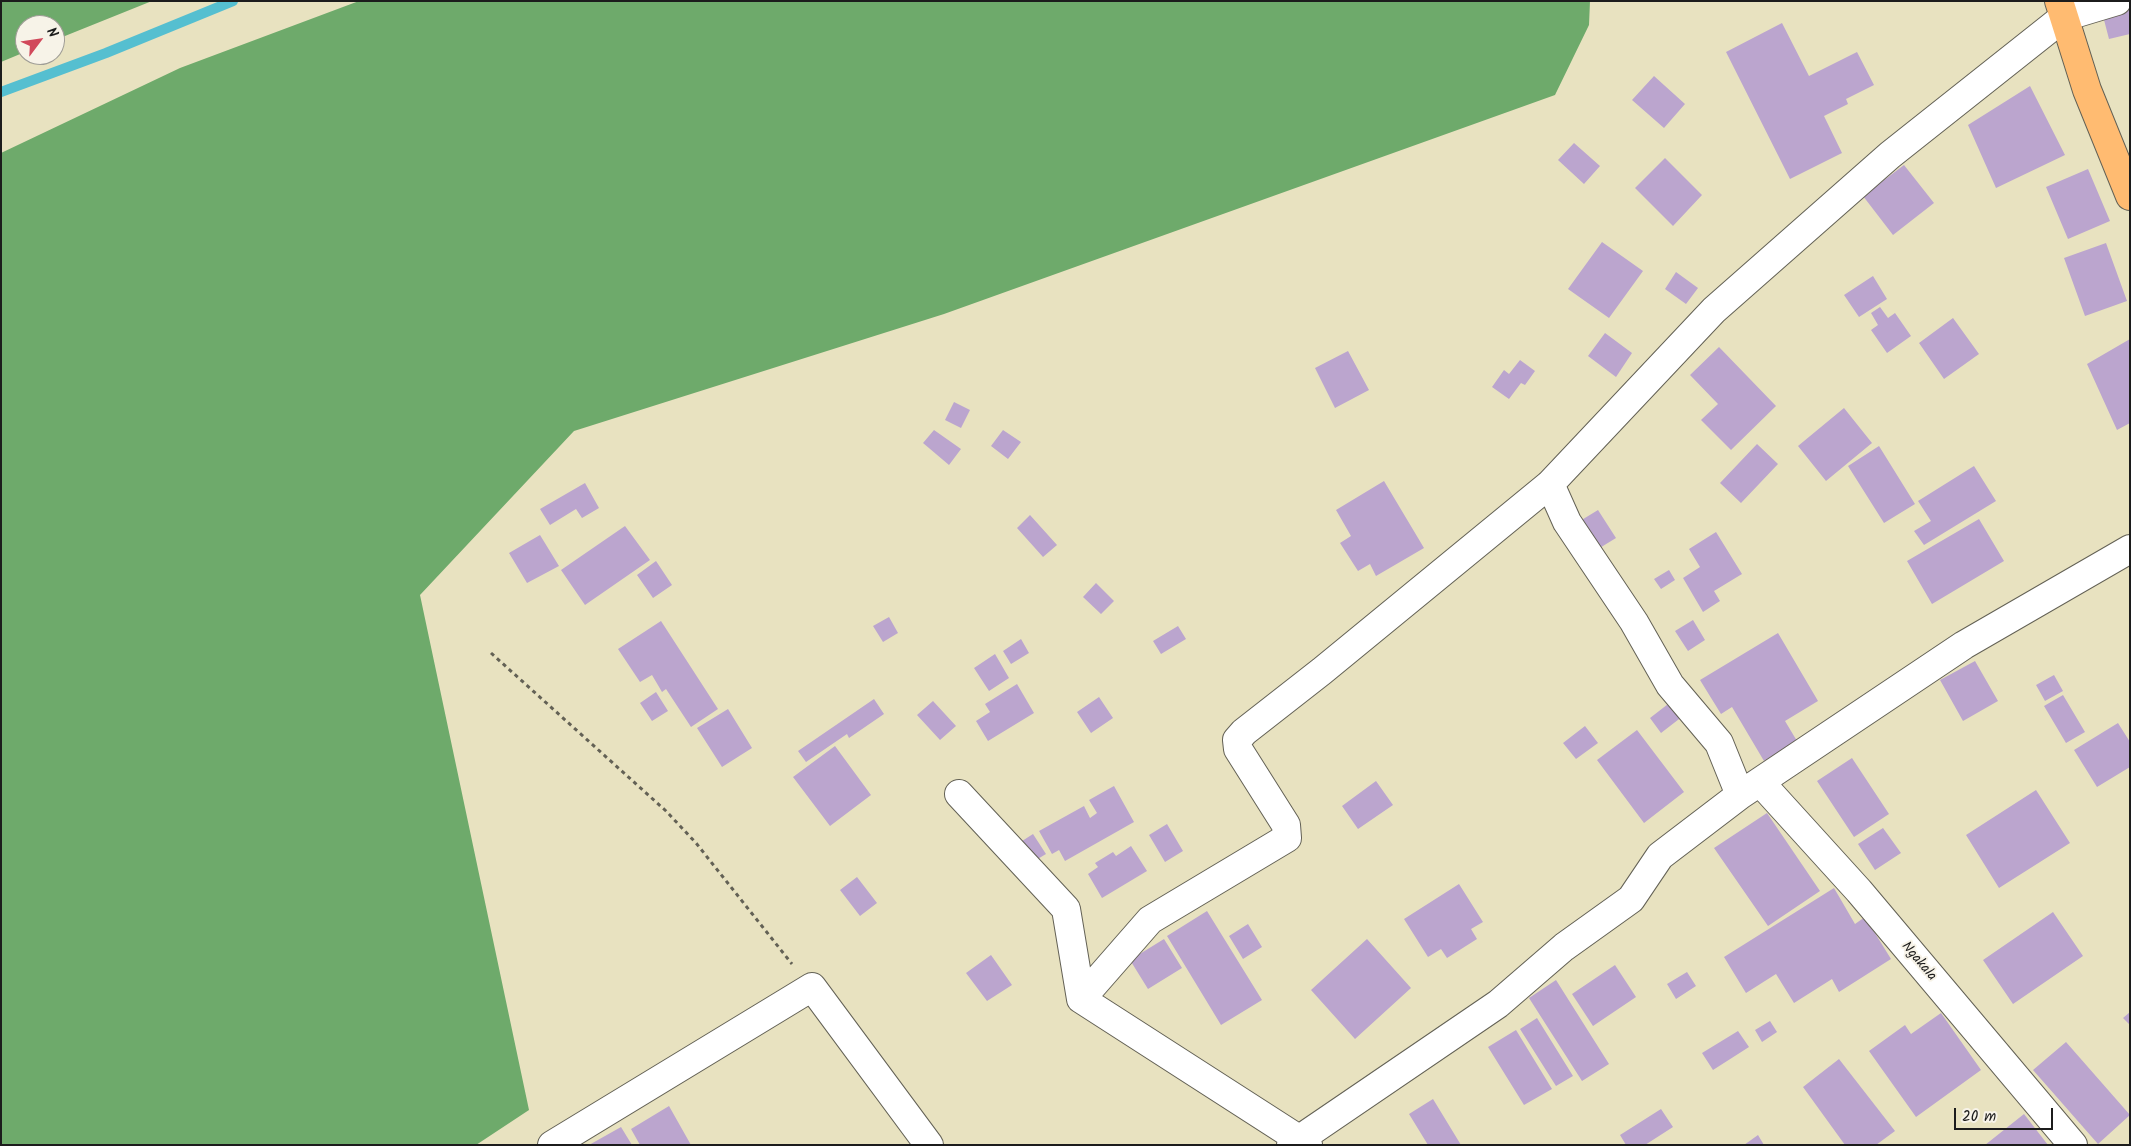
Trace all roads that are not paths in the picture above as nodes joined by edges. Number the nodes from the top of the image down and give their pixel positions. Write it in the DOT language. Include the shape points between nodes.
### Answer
graph roads {
  1 [pos="2117,1"];
  2 [pos="2062,9"];
  3 [pos="2130,196"];
  4 [pos="1550,484"];
  5 [pos="2130,548"];
  6 [pos="1750,788"];
  7 [pos="959,794"];
  8 [pos="1081,999"];
  9 [pos="1299,1143"];
  10 [pos="552,1145"];
  11 [pos="929,1145"];
  12 [pos="2073,1145"];
  1 -- 2 [label="street"];
  2 -- 3 [label="highway" via="2087,90"];
  2 -- 4 [label="street" via="1714,310"];
  4 -- 6 [label="street" via="1567,522 1634,622 1670,684 1719,743"];
  4 -- 8 [label="street" via="1244,732 1237,740 1238,749 1286,826 1287,838 1150,920"];
  5 -- 6 [label="street" via="1964,645"];
  6 -- 9 [label="street" via="1660,856 1630,899 1564,947 1498,1004"];
  6 -- 12 [label="street, Ngakala" via="1859,891"];
  7 -- 8 [label="street" via="1066,910"];
  8 -- 9 [label="street"];
  10 -- 11 [label="street" via="812,988"];
}
